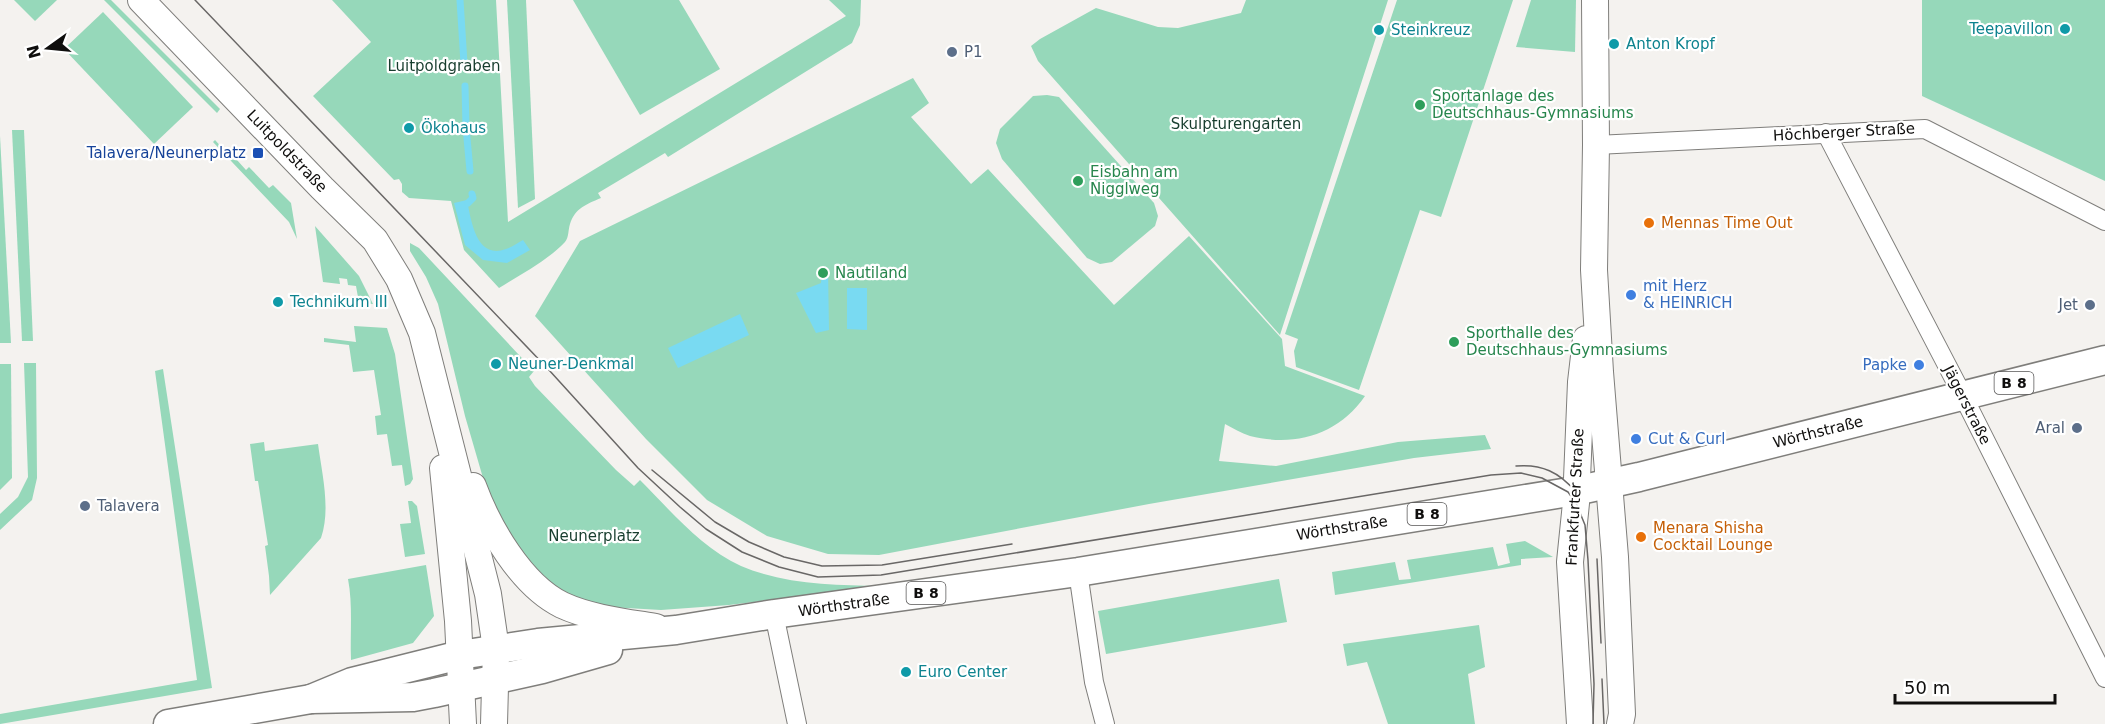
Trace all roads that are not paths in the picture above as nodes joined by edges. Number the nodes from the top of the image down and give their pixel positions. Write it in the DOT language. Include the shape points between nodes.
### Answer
graph roads {
  1 [pos="141,0"];
  2 [pos="1595,0"];
  3 [pos="1826,134"];
  4 [pos="1596,145"];
  5 [pos="2105,221"];
  6 [pos="1594,270"];
  7 [pos="2105,360"];
  8 [pos="434,384"];
  9 [pos="1963,396"];
  10 [pos="1608,484"];
  11 [pos="1575,491"];
  12 [pos="1078,572"];
  13 [pos="774,615"];
  14 [pos="676,630"];
  15 [pos="496,649"];
  16 [pos="460,655"];
  17 [pos="2105,678"];
  18 [pos="496,680"];
  19 [pos="461,688"];
  20 [pos="311,699"];
  21 [pos="168,724"];
  22 [pos="463,724"];
  23 [pos="494,724"];
  24 [pos="797,724"];
  25 [pos="1105,724"];
  26 [pos="1580,724"];
  27 [pos="1620,724"];
  1 -- 8 [label="main road, Luitpoldstraße / B 8" via="375,240 415,314"];
  2 -- 4 [label="main road, Frankfurter Straße"];
  3 -- 4 [label="street, Höchberger Straße"];
  3 -- 5 [label="street, Höchberger Straße" via="1925,129"];
  3 -- 9 [label="street, Jägerstraße"];
  4 -- 6 [label="main road, Frankfurter Straße"];
  6 -- 10 [label="main road, Frankfurter Straße"];
  6 -- 11 [label="main road, Frankfurter Straße" via="1581,382"];
  7 -- 9 [label="main road, Wörthstraße / B 8"];
  8 -- 14 [label="main road, B 8" via="479,502 507,550 535,585 563,605 583,612"];
  8 -- 15 [label="main road, B 8" via="488,594"];
  8 -- 16 [label="main road, B 8"];
  9 -- 10 [label="main road, Wörthstraße / B 8"];
  9 -- 17 [label="street, Jägerstraße"];
  10 -- 11 [label="main road, Wörthstraße / B 8"];
  10 -- 27 [label="main road, Frankfurter Straße" via="1615,557"];
  11 -- 12 [label="main road, Wörthstraße / B 8"];
  11 -- 26 [label="main road, Frankfurter Straße" via="1570,562"];
  12 -- 13 [label="main road, Wörthstraße / B 8"];
  12 -- 25 [label="street" via="1094,682"];
  13 -- 14 [label="main road, Wörthstraße / B 8"];
  13 -- 24 [label="street"];
  14 -- 15 [label="main road, Wörthstraße / B 8"];
  14 -- 18 [label="main road, Wörthstraße / B 8"];
  15 -- 16 [label="main road, Wörthstraße"];
  15 -- 18 [label="main road, B 8"];
  16 -- 19 [label="main road, B 8"];
  16 -- 20 [label="main road, Wörthstraße" via="352,682"];
  18 -- 19 [label="main road, Wörthstraße"];
  18 -- 23 [label="main road"];
  19 -- 20 [label="main road, Wörthstraße" via="413,696"];
  19 -- 22 [label="main road"];
  20 -- 21 [label="main road"];
}
